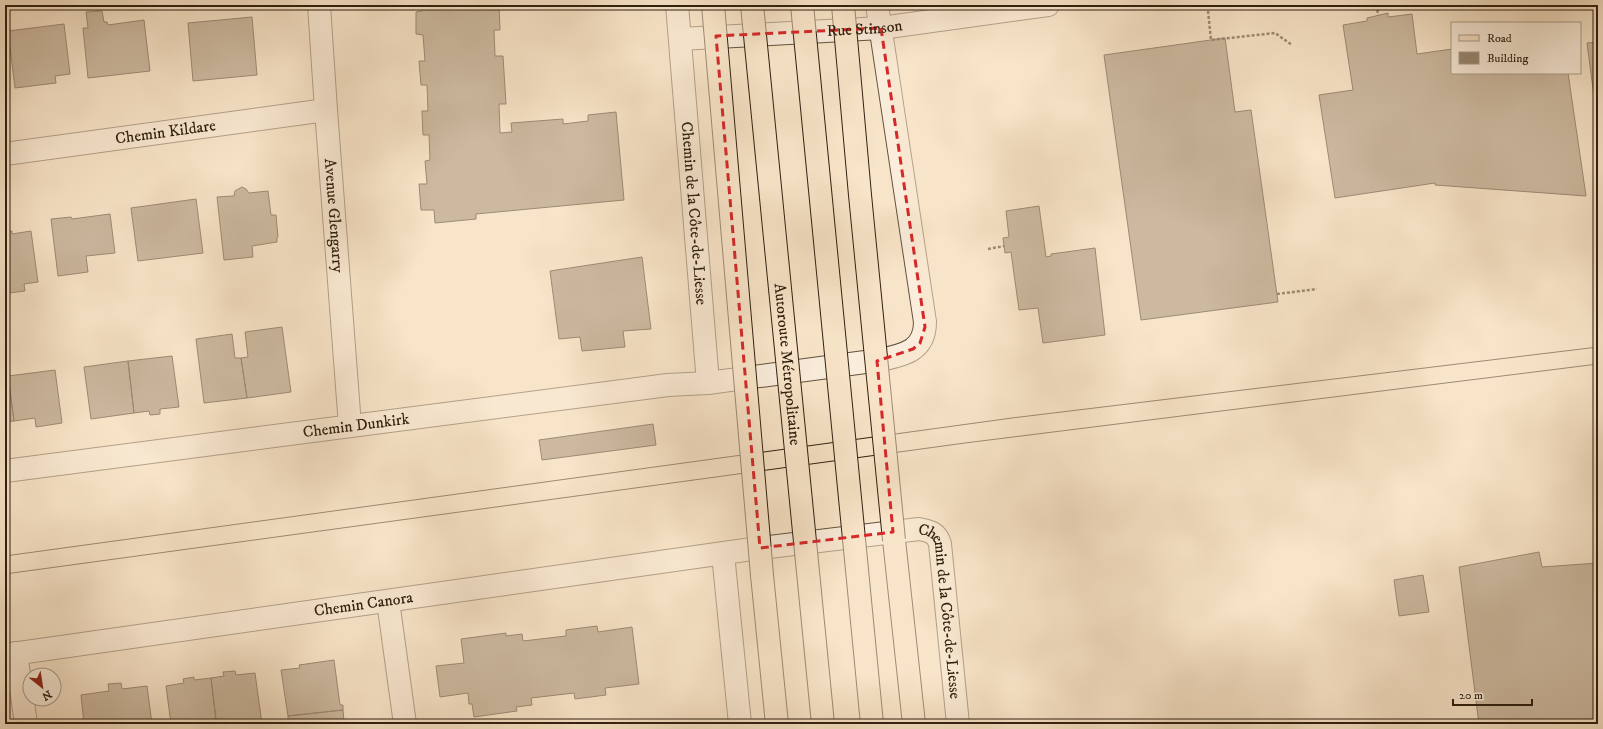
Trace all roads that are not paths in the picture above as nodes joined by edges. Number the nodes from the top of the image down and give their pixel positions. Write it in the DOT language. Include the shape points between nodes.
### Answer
graph roads {
  1 [pos="319,5"];
  2 [pos="677,5"];
  3 [pos="713,5"];
  4 [pos="752,5"];
  5 [pos="802,5"];
  6 [pos="843,5"];
  7 [pos="877,5"];
  8 [pos="1048,5"];
  9 [pos="881,28"];
  10 [pos="680,39"];
  11 [pos="326,110"];
  12 [pos="5,154"];
  13 [pos="708,383"];
  14 [pos="350,426"];
  15 [pos="5,472"];
  16 [pos="723,554"];
  17 [pos="388,601"];
  18 [pos="11,654"];
  19 [pos="26,724"];
  20 [pos="405,724"];
  21 [pos="740,724"];
  22 [pos="777,724"];
  23 [pos="824,724"];
  24 [pos="872,724"];
  25 [pos="914,724"];
  26 [pos="958,724"];
  1 -- 11 [label="street, Avenue Glengarry"];
  2 -- 10 [label="street, Chemin de la Côte-de-Liesse"];
  3 -- 22 [label="main road, bridge"];
  4 -- 23 [label="main road, Autoroute Métropolitaine, bridge"];
  5 -- 24 [label="main road, bridge"];
  6 -- 25 [label="main road, Chemin de la Côte-de-Liesse, bridge"];
  7 -- 9 [label="street"];
  8 -- 9 [label="street, Rue Stinson"];
  9 -- 10 [label="street, Rue Stinson"];
  9 -- 13 [label="street" via="922,299 924,335 913,349 892,358"];
  10 -- 13 [label="street, Chemin de la Côte-de-Liesse"];
  11 -- 12 [label="street, Chemin Kildare"];
  11 -- 14 [label="street, Avenue Glengarry"];
  13 -- 14 [label="street, Chemin Dunkirk" via="668,385"];
  14 -- 15 [label="street, Chemin Dunkirk"];
  16 -- 17 [label="street, Chemin Canora"];
  16 -- 21 [label="street"];
  16 -- 26 [label="street, Chemin de la Côte-de-Liesse" via="911,530 926,530 934,534 942,550"];
  17 -- 18 [label="street, Chemin Canora"];
  17 -- 20 [label="street"];
  18 -- 19 [label="street"];
}
